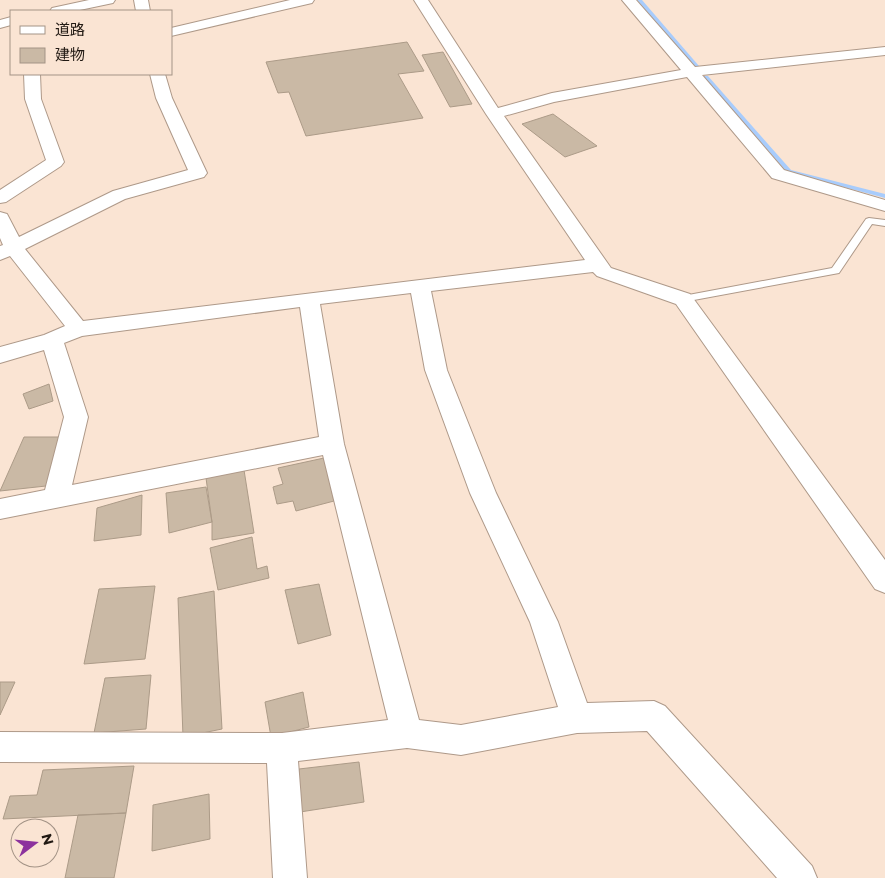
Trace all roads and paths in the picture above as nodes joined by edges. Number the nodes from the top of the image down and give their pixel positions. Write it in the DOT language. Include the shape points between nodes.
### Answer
graph roads {
  1 [pos="307,0"];
  2 [pos="421,0"];
  3 [pos="629,0"];
  4 [pos="100,1"];
  5 [pos="61,10"];
  6 [pos="172,32"];
  7 [pos="885,51"];
  8 [pos="692,72"];
  9 [pos="32,75"];
  10 [pos="158,75"];
  11 [pos="494,114"];
  12 [pos="0,198"];
  13 [pos="885,206"];
  14 [pos="0,218"];
  15 [pos="885,223"];
  16 [pos="7,251"];
  17 [pos="598,265"];
  18 [pos="420,286"];
  19 [pos="309,299"];
  20 [pos="683,299"];
  21 [pos="78,329"];
  22 [pos="52,340"];
  23 [pos="0,355"];
  24 [pos="332,444"];
  25 [pos="56,498"];
  26 [pos="0,509"];
  27 [pos="885,581"];
  28 [pos="577,718"];
  29 [pos="407,733"];
  30 [pos="0,747"];
  31 [pos="282,748"];
  32 [pos="290,878"];
  33 [pos="800,878"];
  1 -- 6 [label="street"];
  2 -- 11 [label="street"];
  3 -- 8 [label="street"];
  4 -- 5 [label="street"];
  7 -- 8 [label="street"];
  8 -- 11 [label="street" via="552,98"];
  8 -- 13 [label="street" via="778,174"];
  9 -- 12 [label="street" via="33,99 55,162"];
  10 -- 16 [label="street" via="164,98 198,173 119,196"];
  11 -- 17 [label="street"];
  14 -- 16 [label="street"];
  15 -- 20 [label="lane" via="869,221 835,271"];
  16 -- 21 [label="street"];
  17 -- 18 [label="street"];
  17 -- 20 [label="street" via="604,272"];
  18 -- 19 [label="street"];
  18 -- 28 [label="street" via="436,370 483,493 544,622"];
  19 -- 21 [label="street"];
  19 -- 24 [label="street"];
  20 -- 27 [label="street"];
  21 -- 22 [label="street"];
  22 -- 23 [label="street"];
  22 -- 25 [label="street" via="76,417"];
  24 -- 25 [label="street"];
  24 -- 29 [label="street"];
  25 -- 26 [label="street"];
  28 -- 29 [label="street" via="461,740"];
  28 -- 33 [label="street" via="654,716"];
  29 -- 31 [label="street"];
  30 -- 31 [label="street"];
  31 -- 32 [label="street"];
}
